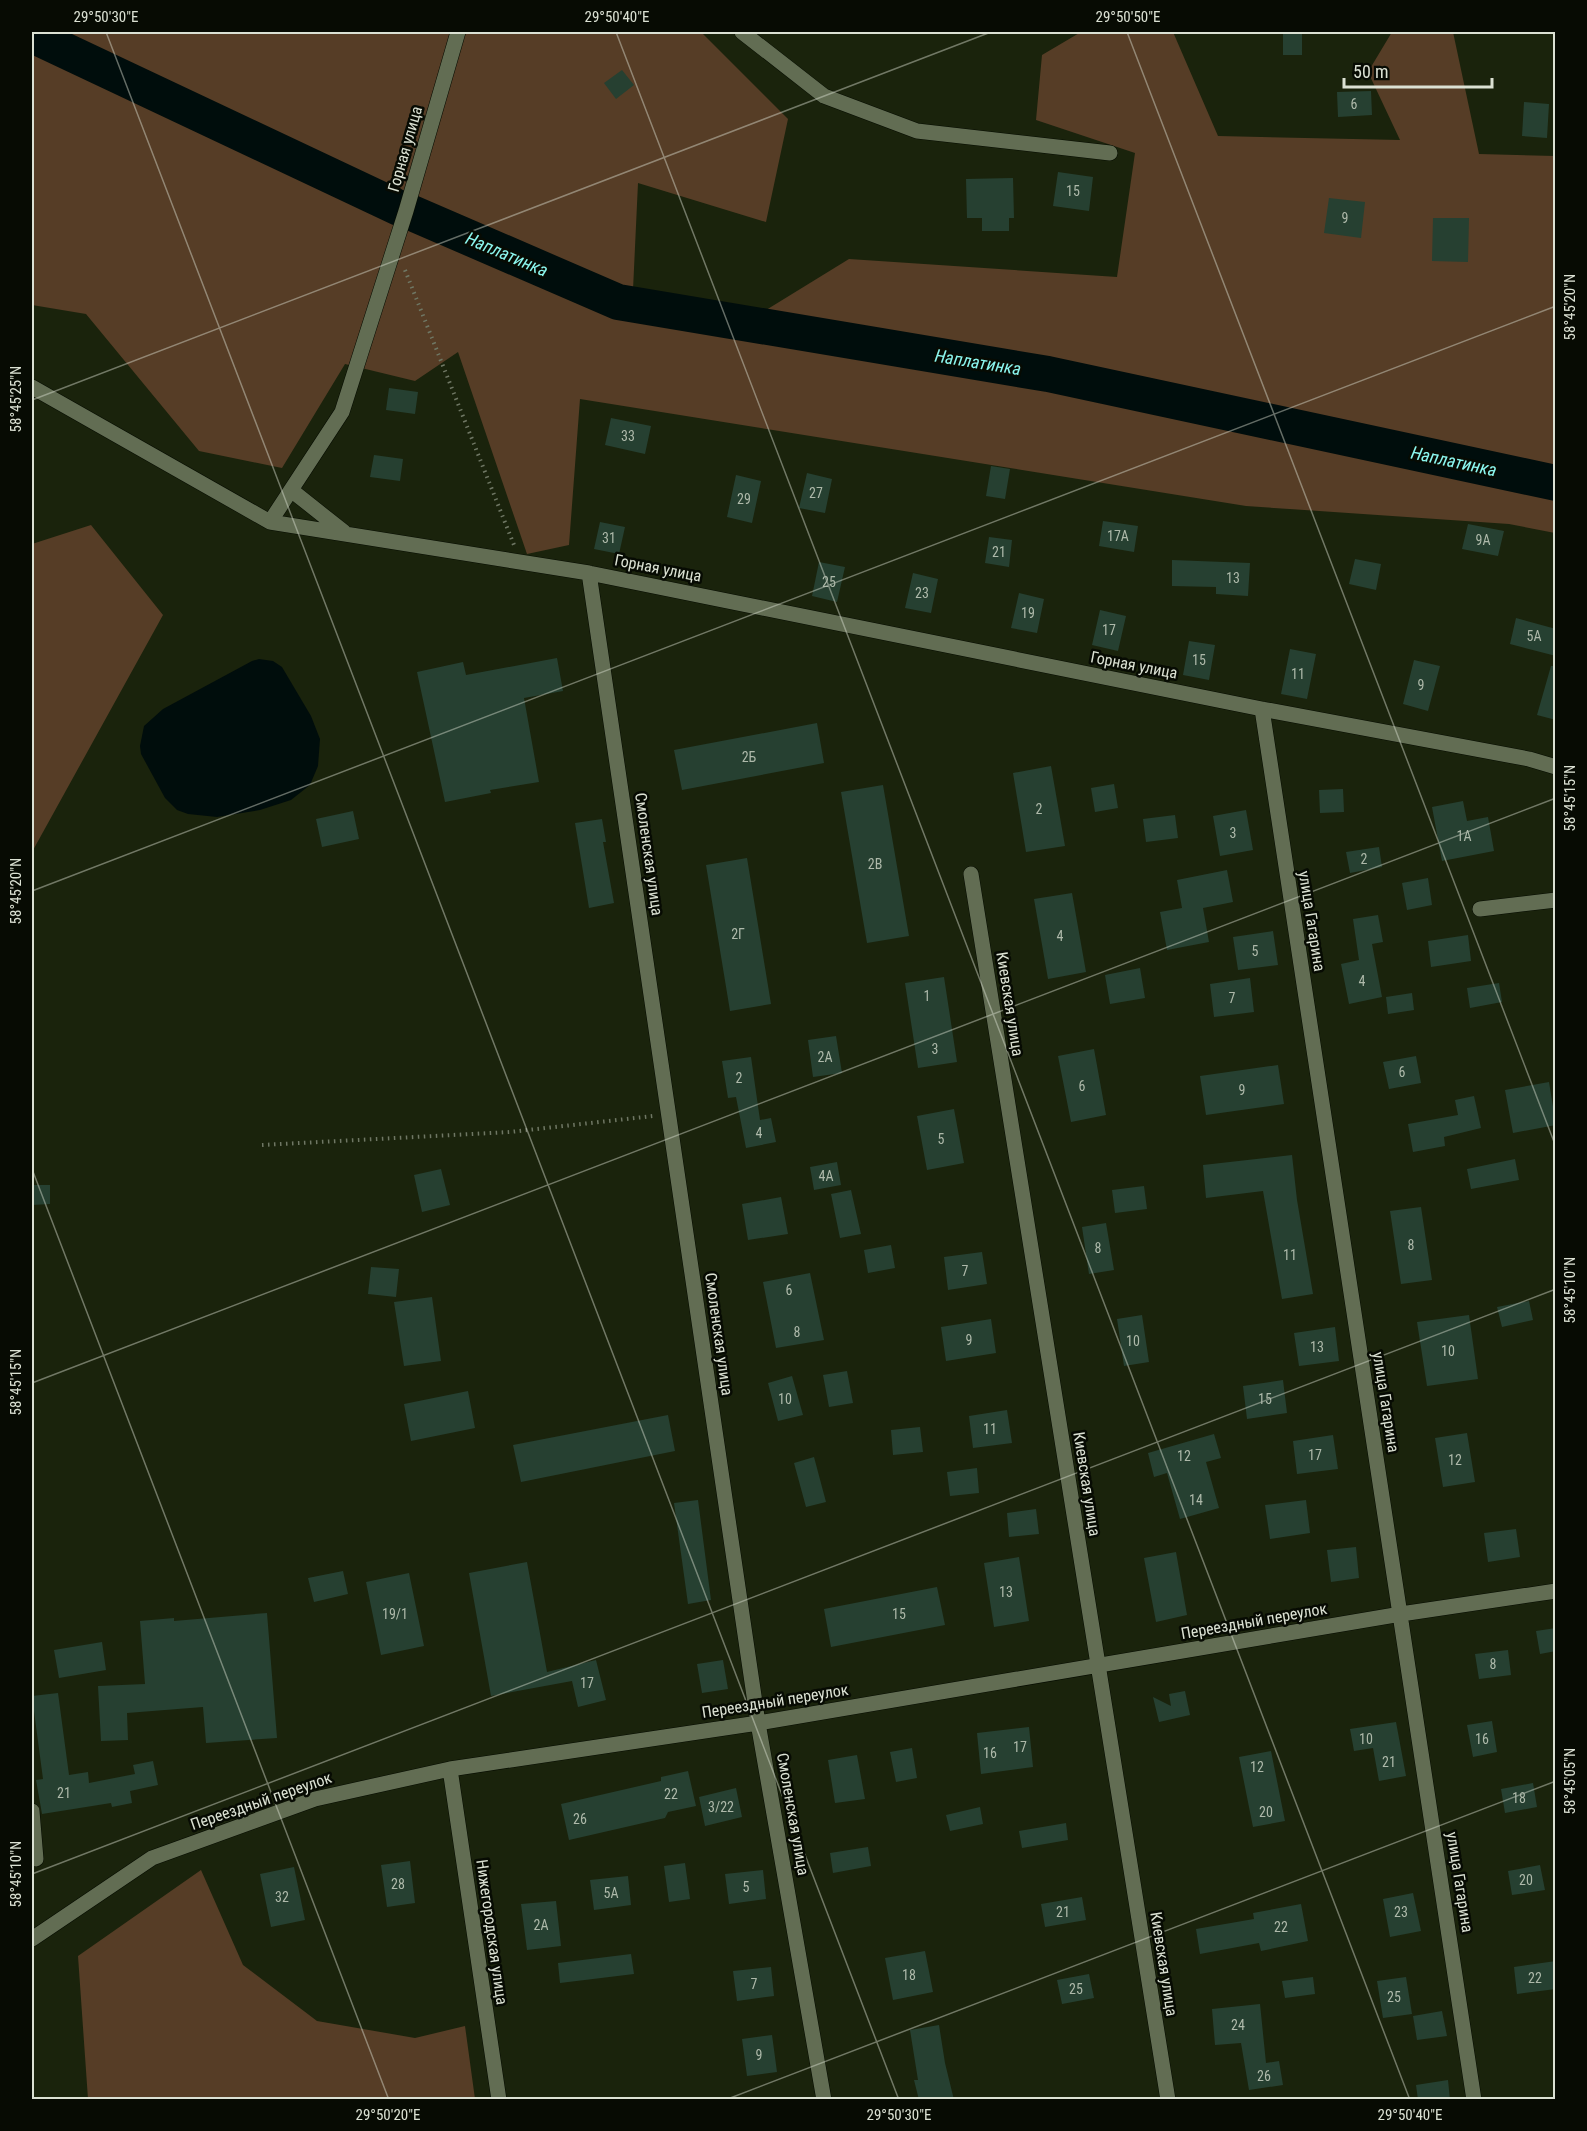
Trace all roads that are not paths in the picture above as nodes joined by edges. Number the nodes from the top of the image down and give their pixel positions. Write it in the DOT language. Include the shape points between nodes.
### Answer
graph roads {
  1 [pos="458,32"];
  2 [pos="742,32"];
  3 [pos="1110,153"];
  4 [pos="32,387"];
  5 [pos="291,490"];
  6 [pos="270,522"];
  7 [pos="346,534"];
  8 [pos="589,573"];
  9 [pos="1262,709"];
  10 [pos="1556,767"];
  11 [pos="971,874"];
  12 [pos="1556,900"];
  13 [pos="1480,909"];
  14 [pos="1556,1591"];
  15 [pos="1401,1614"];
  16 [pos="1098,1666"];
  17 [pos="758,1723"];
  18 [pos="450,1769"];
  19 [pos="32,1812"];
  20 [pos="36,1859"];
  21 [pos="32,1939"];
  22 [pos="499,2100"];
  23 [pos="824,2100"];
  24 [pos="1168,2100"];
  25 [pos="1474,2100"];
  1 -- 5 [label="street, Горная улица" via="342,412"];
  2 -- 3 [label="street" via="824,96 917,131"];
  4 -- 6 [label="street"];
  5 -- 6 [label="street, Горная улица"];
  5 -- 7 [label="street"];
  6 -- 7 [label="street, Горная улица"];
  7 -- 8 [label="street, Горная улица"];
  8 -- 9 [label="street, Горная улица"];
  8 -- 17 [label="street, Смоленская улица"];
  9 -- 10 [label="street, Горная улица"];
  9 -- 15 [label="street, улица Гагарина"];
  11 -- 16 [label="street, Киевская улица"];
  12 -- 13 [label="street"];
  14 -- 15 [label="street, Переездный переулок"];
  15 -- 16 [label="street, Переездный переулок"];
  15 -- 25 [label="street, улица Гагарина"];
  16 -- 17 [label="street, Переездный переулок"];
  16 -- 24 [label="street, Киевская улица"];
  17 -- 18 [label="street, Переездный переулок"];
  17 -- 23 [label="street, Смоленская улица"];
  18 -- 21 [label="street, Переездный переулок" via="315,1798 152,1858"];
  18 -- 22 [label="street, Нижегородская улица"];
  19 -- 20 [label="street"];
}
